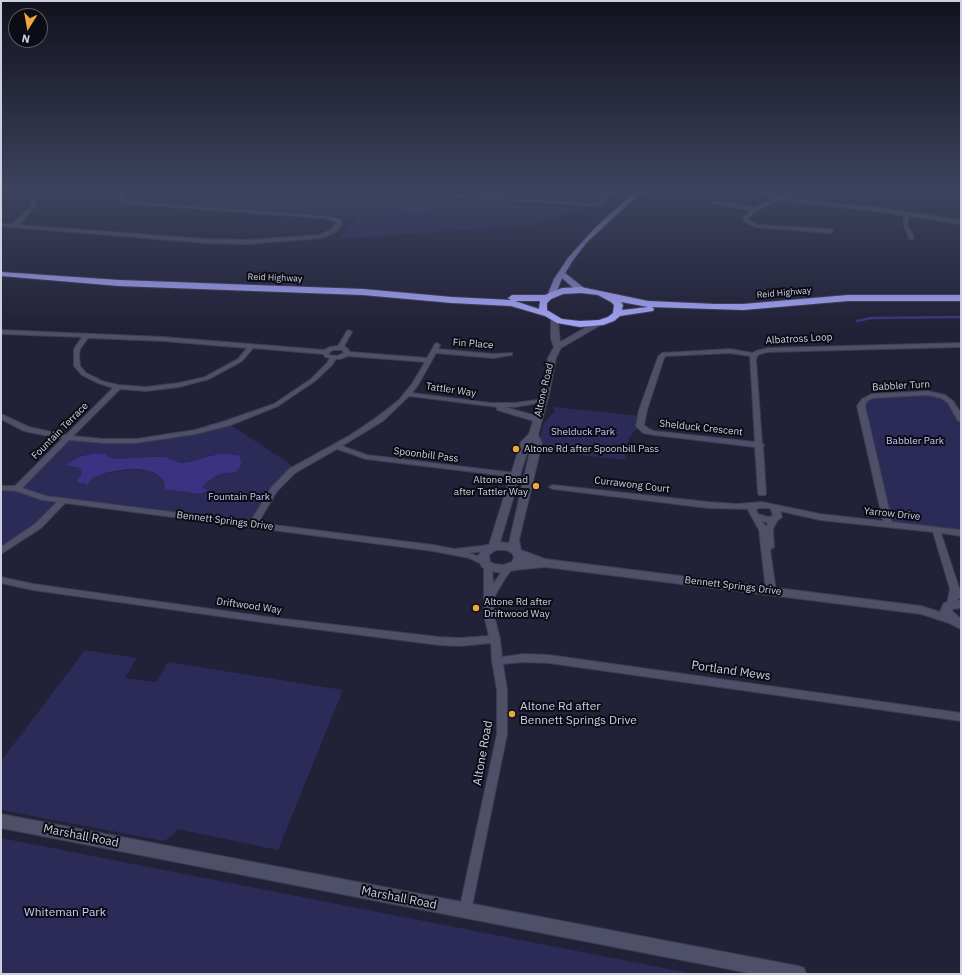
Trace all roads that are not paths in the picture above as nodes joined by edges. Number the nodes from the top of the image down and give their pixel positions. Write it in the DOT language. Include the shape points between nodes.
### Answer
graph roads {
  1 [pos="160,238"];
  2 [pos="302,238"];
  3 [pos="589,238"];
  4 [pos="1,270"];
  5 [pos="1,274"];
  6 [pos="562,274"];
  7 [pos="581,290"];
  8 [pos="549,296"];
  9 [pos="610,297"];
  10 [pos="961,298"];
  11 [pos="961,302"];
  12 [pos="546,314"];
  13 [pos="617,314"];
  14 [pos="554,319"];
  15 [pos="600,323"];
  16 [pos="349,332"];
  17 [pos="2,333"];
  18 [pos="87,336"];
  19 [pos="961,345"];
  20 [pos="251,347"];
  21 [pos="558,347"];
  22 [pos="340,348"];
  23 [pos="325,352"];
  24 [pos="347,354"];
  25 [pos="510,354"];
  26 [pos="754,355"];
  27 [pos="333,358"];
  28 [pos="428,360"];
  29 [pos="118,387"];
  30 [pos="407,394"];
  31 [pos="542,401"];
  32 [pos="491,405"];
  33 [pos="1,416"];
  34 [pos="537,419"];
  35 [pos="961,419"];
  36 [pos="533,435"];
  37 [pos="67,438"];
  38 [pos="760,445"];
  39 [pos="337,447"];
  40 [pos="515,475"];
  41 [pos="1,488"];
  42 [pos="553,488"];
  43 [pos="17,489"];
  44 [pos="762,493"];
  45 [pos="63,500"];
  46 [pos="708,505"];
  47 [pos="755,506"];
  48 [pos="772,507"];
  49 [pos="755,516"];
  50 [pos="820,517"];
  51 [pos="776,518"];
  52 [pos="252,525"];
  53 [pos="888,525"];
  54 [pos="936,530"];
  55 [pos="961,533"];
  56 [pos="492,547"];
  57 [pos="1,551"];
  58 [pos="451,552"];
  59 [pos="517,552"];
  60 [pos="767,558"];
  61 [pos="546,563"];
  62 [pos="486,564"];
  63 [pos="511,567"];
  64 [pos="1,580"];
  65 [pos="771,591"];
  66 [pos="489,598"];
  67 [pos="955,600"];
  68 [pos="921,610"];
  69 [pos="958,624"];
  70 [pos="495,639"];
  71 [pos="497,661"];
  72 [pos="961,717"];
  73 [pos="1,821"];
  74 [pos="465,911"];
  75 [pos="798,974"];
  1 -- 2 [label="street" via="247,242"];
  3 -- 6 [label="main road"];
  4 -- 8 [label="highway, Reid Highway" via="85,278 333,286 483,296"];
  5 -- 12 [label="highway, Reid Highway" via="119,283 363,292 452,300 512,302"];
  6 -- 7 [label="main road"];
  6 -- 8 [label="main road"];
  7 -- 8 [label="highway, Reid Highway" via="562,291"];
  7 -- 9 [label="highway, Reid Highway"];
  8 -- 12 [label="highway" via="542,305"];
  9 -- 10 [label="highway, Reid Highway" via="648,304 715,307 842,299"];
  9 -- 13 [label="highway" via="619,306"];
  11 -- 13 [label="highway, Reid Highway" via="827,303 737,311 650,309"];
  12 -- 14 [label="highway, Reid Highway"];
  13 -- 15 [label="highway, Reid Highway"];
  14 -- 15 [label="highway" via="580,324"];
  14 -- 21 [label="street"];
  15 -- 21 [label="street"];
  16 -- 22 [label="street"];
  17 -- 18 [label="street"];
  18 -- 20 [label="street" via="163,339"];
  18 -- 29 [label="street" via="77,349 77,366 91,378"];
  19 -- 26 [label="street, Albatross Loop" via="768,350"];
  20 -- 23 [label="street"];
  20 -- 29 [label="street" via="231,366 194,382 154,388"];
  21 -- 31 [label="street, Altone Road" via="550,363"];
  22 -- 23 [label="street"];
  22 -- 24 [label="street" via="346,350"];
  23 -- 27 [label="street"];
  24 -- 27 [label="street"];
  24 -- 28 [label="street"];
  25 -- 28 [label="street, Fin Place" via="493,356 435,348"];
  26 -- 38 [label="street, Albatross Loop"];
  26 -- 38 [label="street, Shelduck Crescent" via="730,351 664,354 655,373 640,426 654,433"];
  27 -- 37 [label="street" via="318,376 287,399 228,423 183,434 136,441 103,442"];
  28 -- 30 [label="street" via="415,385"];
  29 -- 37 [label="street, Fountain Terrace"];
  30 -- 32 [label="street, Tattler Way"];
  30 -- 39 [label="street" via="380,419"];
  31 -- 32 [label="street, Tattler Way"];
  31 -- 34 [label="street, Altone Road"];
  32 -- 34 [label="street, Tattler Way"];
  33 -- 37 [label="street" via="22,427"];
  34 -- 36 [label="street, Altone Road"];
  35 -- 53 [label="street, Babbler Turn" via="951,402 943,396 928,393 872,396 864,400 861,406"];
  36 -- 40 [label="street, Altone Road" via="526,442"];
  36 -- 59 [label="street, Altone Road" via="537,443 514,540"];
  37 -- 43 [label="street, Fountain Terrace"];
  38 -- 44 [label="street, Albatross Loop"];
  39 -- 40 [label="street, Spoonbill Pass" via="366,457"];
  39 -- 52 [label="street" via="292,471 274,490"];
  40 -- 56 [label="street, Altone Road"];
  41 -- 43 [label="street, Bennett Springs Drive"];
  42 -- 46 [label="street, Currawong Court"];
  43 -- 45 [label="street, Bennett Springs Drive" via="45,498"];
  44 -- 47 [label="street"];
  44 -- 48 [label="street"];
  45 -- 52 [label="street, Bennett Springs Drive"];
  45 -- 57 [label="street" via="38,526"];
  46 -- 47 [label="street"];
  46 -- 49 [label="street"];
  47 -- 48 [label="street"];
  47 -- 49 [label="street" via="752,510"];
  48 -- 50 [label="street"];
  48 -- 51 [label="street" via="777,512"];
  49 -- 51 [label="street" via="765,520"];
  49 -- 60 [label="street" via="763,530"];
  50 -- 51 [label="street"];
  50 -- 53 [label="street, Yarrow Drive"];
  51 -- 60 [label="street" via="769,529 770,548"];
  52 -- 58 [label="street, Bennett Springs Drive"];
  53 -- 54 [label="street, Yarrow Drive"];
  54 -- 55 [label="street, Yarrow Drive"];
  54 -- 67 [label="street"];
  56 -- 58 [label="street, Bennett Springs Drive"];
  56 -- 59 [label="street" via="504,546"];
  56 -- 62 [label="street" via="484,554"];
  58 -- 62 [label="street, Bennett Springs Drive" via="471,556"];
  59 -- 61 [label="street, Bennett Springs Drive"];
  59 -- 63 [label="street" via="519,560"];
  60 -- 65 [label="street"];
  61 -- 63 [label="street, Bennett Springs Drive"];
  61 -- 65 [label="street, Bennett Springs Drive"];
  62 -- 63 [label="street" via="498,569"];
  62 -- 66 [label="street, Altone Road"];
  63 -- 66 [label="street" via="502,575"];
  64 -- 70 [label="street, Driftwood Way" via="33,587 268,620 439,641"];
  65 -- 68 [label="street, Bennett Springs Drive"];
  66 -- 70 [label="street, Altone Road" via="489,615"];
  67 -- 68 [label="street, Bennett Springs Drive"];
  67 -- 69 [label="street" via="946,612"];
  68 -- 69 [label="street, Bennett Springs Drive"];
  70 -- 71 [label="street, Altone Road"];
  71 -- 72 [label="street, Portland Mews" via="549,658"];
  71 -- 74 [label="street, Altone Road" via="502,690 502,734"];
  73 -- 74 [label="street, Marshall Road"];
  74 -- 75 [label="street, Marshall Road"];
}
